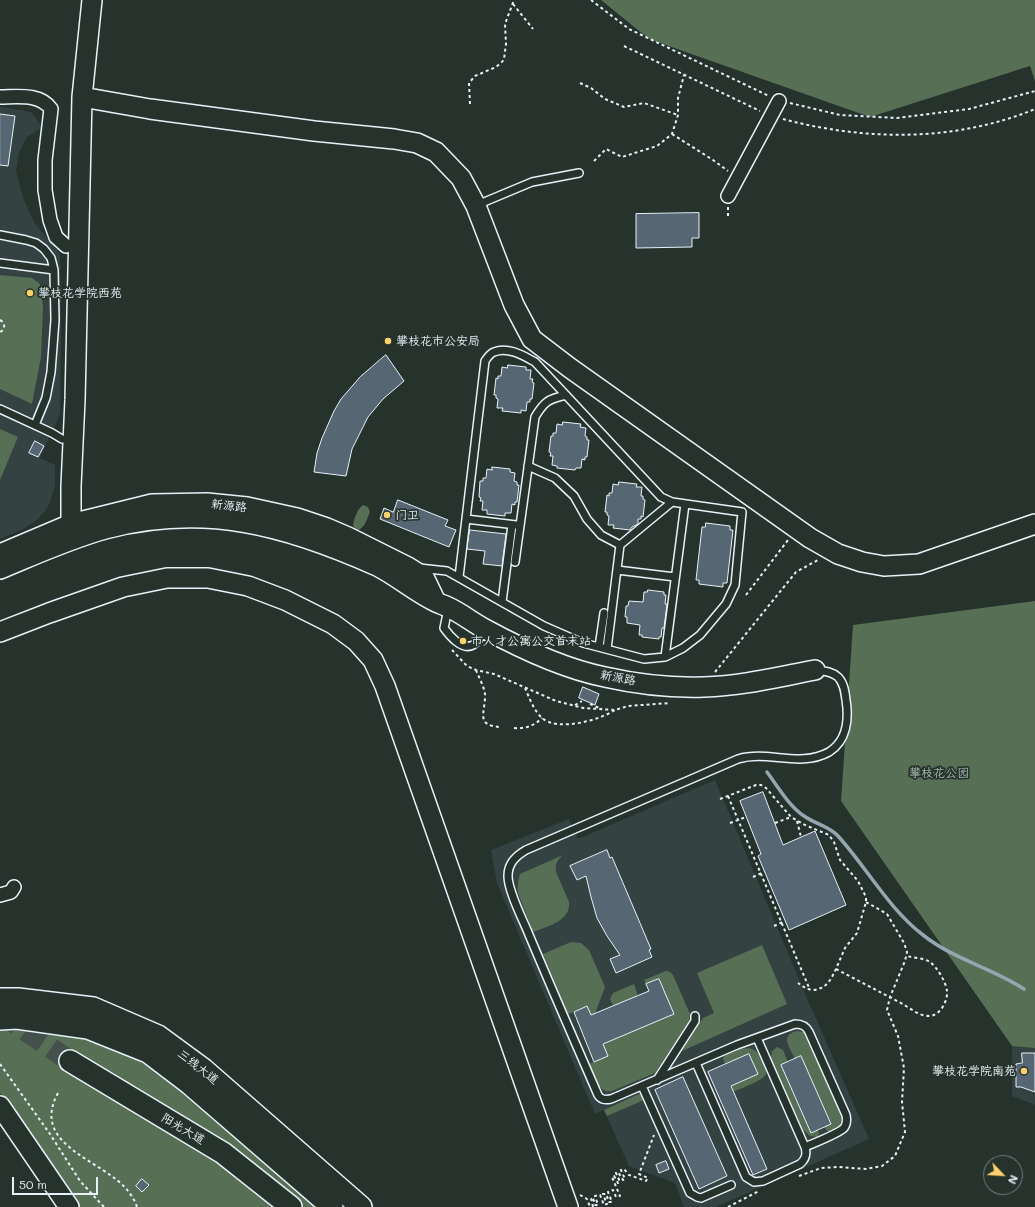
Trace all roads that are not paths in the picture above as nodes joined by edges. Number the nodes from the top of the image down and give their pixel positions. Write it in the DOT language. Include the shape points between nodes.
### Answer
graph roads {
  1 [pos="92,0"];
  2 [pos="0,97"];
  3 [pos="82,98"];
  4 [pos="779,101"];
  5 [pos="579,173"];
  6 [pos="728,196"];
  7 [pos="476,206"];
  8 [pos="0,236"];
  9 [pos="66,246"];
  10 [pos="0,263"];
  11 [pos="54,270"];
  12 [pos="566,395"];
  13 [pos="0,409"];
  14 [pos="35,425"];
  15 [pos="62,439"];
  16 [pos="528,466"];
  17 [pos="672,502"];
  18 [pos="685,504"];
  19 [pos="466,519"];
  20 [pos="1035,524"];
  21 [pos="512,525"];
  22 [pos="520,526"];
  23 [pos="71,532"];
  24 [pos="620,545"];
  25 [pos="0,554"];
  26 [pos="515,562"];
  27 [pos="408,567"];
  28 [pos="0,569"];
  29 [pos="617,570"];
  30 [pos="459,577"];
  31 [pos="675,577"];
  32 [pos="502,602"];
  33 [pos="442,604"];
  34 [pos="604,613"];
  35 [pos="0,632"];
  36 [pos="599,647"];
  37 [pos="607,649"];
  38 [pos="665,657"];
  39 [pos="814,670"];
  40 [pos="14,887"];
  41 [pos="0,895"];
  42 [pos="0,999"];
  43 [pos="695,1016"];
  44 [pos="0,1019"];
  45 [pos="757,1038"];
  46 [pos="70,1061"];
  47 [pos="696,1063"];
  48 [pos="657,1080"];
  49 [pos="642,1086"];
  50 [pos="0,1106"];
  51 [pos="805,1147"];
  52 [pos="731,1185"];
  53 [pos="69,1207"];
  54 [pos="291,1207"];
  55 [pos="332,1207"];
  56 [pos="361,1207"];
  57 [pos="568,1207"];
  1 -- 3 [label="street"];
  2 -- 9 [label="street" via="31,98 47,103 51,109 45,160 45,190 56,237"];
  3 -- 7 [label="street" via="150,110 314,131 394,138 417,144 436,152 461,178"];
  3 -- 23 [label="street"];
  4 -- 6 [label="street"];
  5 -- 7 [label="lane" via="532,182"];
  7 -- 20 [label="street" via="514,305 532,339 797,529 838,554 884,566 918,564"];
  8 -- 11 [label="lane" via="36,243 51,258"];
  10 -- 11 [label="lane"];
  11 -- 14 [label="lane" via="55,320 51,372 46,398"];
  12 -- 16 [label="lane" via="553,398 542,406 535,417"];
  12 -- 17 [label="lane" via="661,497"];
  12 -- 19 [label="lane" via="535,362 521,354 507,350 494,352 485,361"];
  13 -- 14 [label="lane"];
  14 -- 15 [label="lane"];
  16 -- 22 [label="lane"];
  16 -- 24 [label="lane" via="555,478 574,496 587,519 601,535"];
  17 -- 18 [label="lane"];
  17 -- 24 [label="lane"];
  18 -- 31 [label="lane"];
  18 -- 38 [label="lane" via="742,512 735,585 726,604 700,635"];
  19 -- 21 [label="lane"];
  19 -- 30 [label="lane"];
  21 -- 22 [label="lane"];
  21 -- 32 [label="lane"];
  22 -- 26 [label="lane"];
  23 -- 25 [label="street, 新源路"];
  23 -- 27 [label="street, 新源路" via="152,504 207,503 247,507 297,518 327,528"];
  23 -- 28 [label="street, 新源路"];
  23 -- 33 [label="street, 新源路" via="184,517 255,523 305,537 379,567"];
  24 -- 29 [label="lane"];
  27 -- 30 [label="lane" via="447,570"];
  27 -- 33 [label="street, 新源路" via="424,577"];
  29 -- 31 [label="lane"];
  29 -- 37 [label="lane"];
  30 -- 32 [label="lane"];
  31 -- 38 [label="lane"];
  32 -- 36 [label="lane" via="544,626"];
  33 -- 39 [label="street, 新源路" via="522,647 566,666 604,677 672,686 703,687 736,684"];
  34 -- 36 [label="lane"];
  35 -- 57 [label="street" via="123,587 167,578 208,578 248,586 285,600 333,624 356,641 373,660 385,686"];
  36 -- 37 [label="lane"];
  37 -- 38 [label="lane" via="644,659"];
  39 -- 49 [label="lane" via="837,675 845,692 846,729 837,745 830,751 810,759 799,760 756,756 738,759 526,850 518,855 509,869 509,886 598,1096 607,1100"];
  40 -- 41 [label="street" via="11,892"];
  42 -- 56 [label="main road, 三线大道" via="93,1008 158,1036 203,1069"];
  43 -- 48 [label="lane" via="695,1021"];
  44 -- 55 [label="main road, 三线大道" via="17,1018 88,1028 148,1052 190,1084"];
  45 -- 47 [label="lane"];
  45 -- 51 [label="lane"];
  45 -- 51 [label="lane" via="795,1024 807,1028 843,1108 847,1120 843,1128"];
  46 -- 54 [label="main road, 阳光大道" via="223,1153"];
  47 -- 48 [label="lane"];
  47 -- 51 [label="lane" via="745,1174 750,1180 758,1182 800,1164 805,1158"];
  48 -- 49 [label="lane"];
  49 -- 52 [label="lane" via="690,1193 701,1198"];
  50 -- 53 [label="street"];
}
